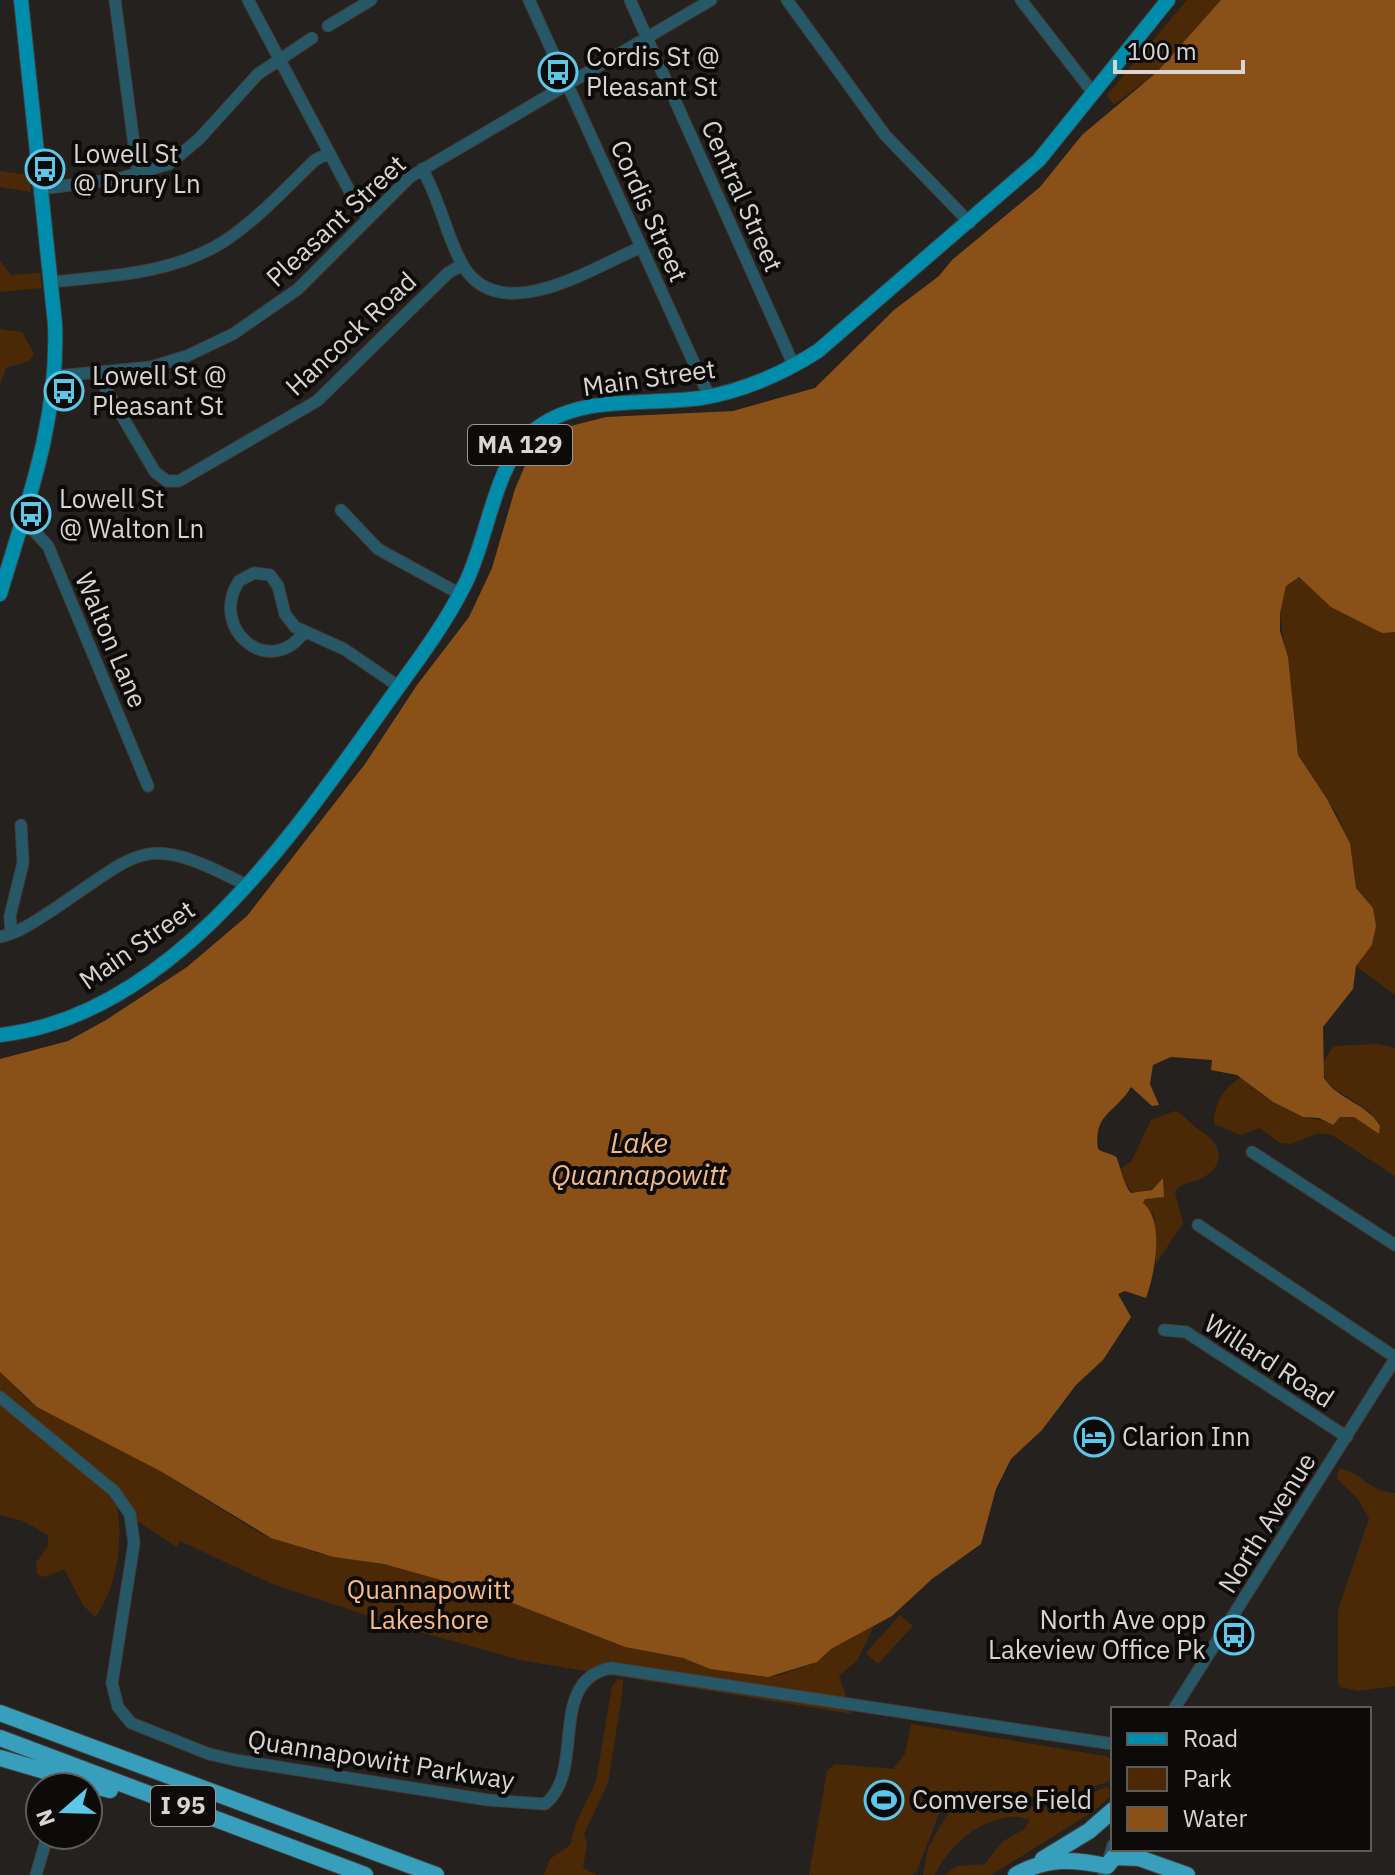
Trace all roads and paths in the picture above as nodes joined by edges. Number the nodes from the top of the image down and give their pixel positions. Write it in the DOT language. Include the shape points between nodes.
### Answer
graph roads {
  1 [pos="21,0"];
  2 [pos="115,0"];
  3 [pos="248,0"];
  4 [pos="371,0"];
  5 [pos="529,0"];
  6 [pos="630,0"];
  7 [pos="711,0"];
  8 [pos="787,0"];
  9 [pos="1021,0"];
  10 [pos="1168,0"];
  11 [pos="328,26"];
  12 [pos="312,38"];
  13 [pos="647,38"];
  14 [pos="279,59"];
  15 [pos="568,84"];
  16 [pos="1094,94"];
  17 [pos="329,153"];
  18 [pos="422,169"];
  19 [pos="138,175"];
  20 [pos="40,189"];
  21 [pos="368,216"];
  22 [pos="970,223"];
  23 [pos="641,247"];
  24 [pos="462,265"];
  25 [pos="51,282"];
  26 [pos="794,366"];
  27 [pos="103,373"];
  28 [pos="57,376"];
  29 [pos="709,396"];
  30 [pos="341,510"];
  31 [pos="22,518"];
  32 [pos="0,594"];
  33 [pos="460,594"];
  34 [pos="304,632"];
  35 [pos="398,686"];
  36 [pos="148,786"];
  37 [pos="21,825"];
  38 [pos="246,885"];
  39 [pos="6,935"];
  40 [pos="0,1035"];
  41 [pos="1252,1152"];
  42 [pos="1198,1225"];
  43 [pos="1395,1245"];
  44 [pos="1164,1330"];
  45 [pos="1395,1358"];
  46 [pos="0,1397"];
  47 [pos="1347,1437"];
  48 [pos="0,1704"];
  49 [pos="1175,1707"];
  50 [pos="0,1713"];
  51 [pos="63,1736"];
  52 [pos="0,1738"];
  53 [pos="1111,1744"];
  54 [pos="0,1758"];
  55 [pos="1111,1812"];
  56 [pos="219,1820"];
  57 [pos="43,1851"];
  58 [pos="1156,1851"];
  59 [pos="1033,1865"];
  60 [pos="1105,1870"];
  61 [pos="36,1875"];
  62 [pos="365,1875"];
  63 [pos="436,1875"];
  64 [pos="1016,1875"];
  65 [pos="1187,1875"];
  66 [pos="1197,1875"];
  1 -- 20 [label="main road"];
  2 -- 19 [label="street"];
  3 -- 14 [label="street"];
  4 -- 11 [label="street"];
  5 -- 15 [label="street, Cordis Street"];
  6 -- 13 [label="street, Central Street"];
  7 -- 13 [label="street, Pleasant Street"];
  8 -- 22 [label="street" via="885,135"];
  9 -- 16 [label="street"];
  10 -- 16 [label="main road, Main Street / MA 129"];
  12 -- 14 [label="street"];
  13 -- 15 [label="street, Pleasant Street"];
  13 -- 26 [label="street, Central Street"];
  14 -- 17 [label="street"];
  14 -- 19 [label="street" via="253,79 189,149 169,164"];
  15 -- 18 [label="street, Pleasant Street"];
  15 -- 23 [label="street, Cordis Street"];
  16 -- 22 [label="main road, Main Street / MA 129" via="1048,152"];
  17 -- 21 [label="street"];
  17 -- 25 [label="street" via="241,228 200,254 135,272"];
  18 -- 21 [label="street, Pleasant Street"];
  18 -- 24 [label="street"];
  19 -- 20 [label="street"];
  20 -- 25 [label="main road"];
  21 -- 27 [label="street, Pleasant Street" via="298,289 260,317 178,359"];
  22 -- 26 [label="main road, Main Street / MA 129" via="831,342"];
  23 -- 24 [label="street" via="522,295 487,288"];
  23 -- 29 [label="street, Cordis Street"];
  24 -- 27 [label="street, Hancock Road" via="317,401 179,481 157,475 106,389"];
  25 -- 28 [label="main road"];
  26 -- 29 [label="main road, Main Street / MA 129"];
  27 -- 28 [label="street, Pleasant Street"];
  28 -- 31 [label="main road"];
  29 -- 33 [label="main road, Main Street / MA 129" via="604,404 562,416 532,432 508,468"];
  30 -- 33 [label="street" via="378,549"];
  31 -- 32 [label="main road"];
  31 -- 36 [label="street, Walton Lane" via="48,546"];
  33 -- 35 [label="main road, Main Street / MA 129"];
  34 -- 34 [label="street" via="280,650 263,650 244,640 230,610 239,581 254,573 270,575 287,617"];
  34 -- 35 [label="street" via="344,649"];
  35 -- 38 [label="main road, Main Street / MA 129"];
  37 -- 39 [label="street" via="23,863"];
  38 -- 39 [label="street" via="186,857 145,853"];
  38 -- 40 [label="main road, Main Street / MA 129" via="194,939 101,1003 48,1026"];
  41 -- 43 [label="street"];
  42 -- 45 [label="street"];
  44 -- 47 [label="street, Willard Road" via="1186,1332"];
  45 -- 47 [label="street, North Avenue"];
  46 -- 53 [label="street, Quannapowitt Parkway" via="114,1491 130,1514 134,1543 112,1683 118,1707 140,1728 209,1754 488,1800 545,1804 563,1780 577,1693 591,1676 611,1668"];
  47 -- 49 [label="street, North Avenue"];
  48 -- 51 [label="highway"];
  50 -- 51 [label="highway, I 95"];
  51 -- 63 [label="highway, I 95"];
  52 -- 56 [label="highway, I 95"];
  54 -- 56 [label="highway"];
  55 -- 59 [label="highway"];
  56 -- 62 [label="highway, I 95"];
  57 -- 61 [label="street"];
  58 -- 66 [label="highway"];
  59 -- 60 [label="highway" via="1076,1860"];
  59 -- 64 [label="highway"];
  60 -- 65 [label="highway" via="1114,1857 1125,1854"];
}
